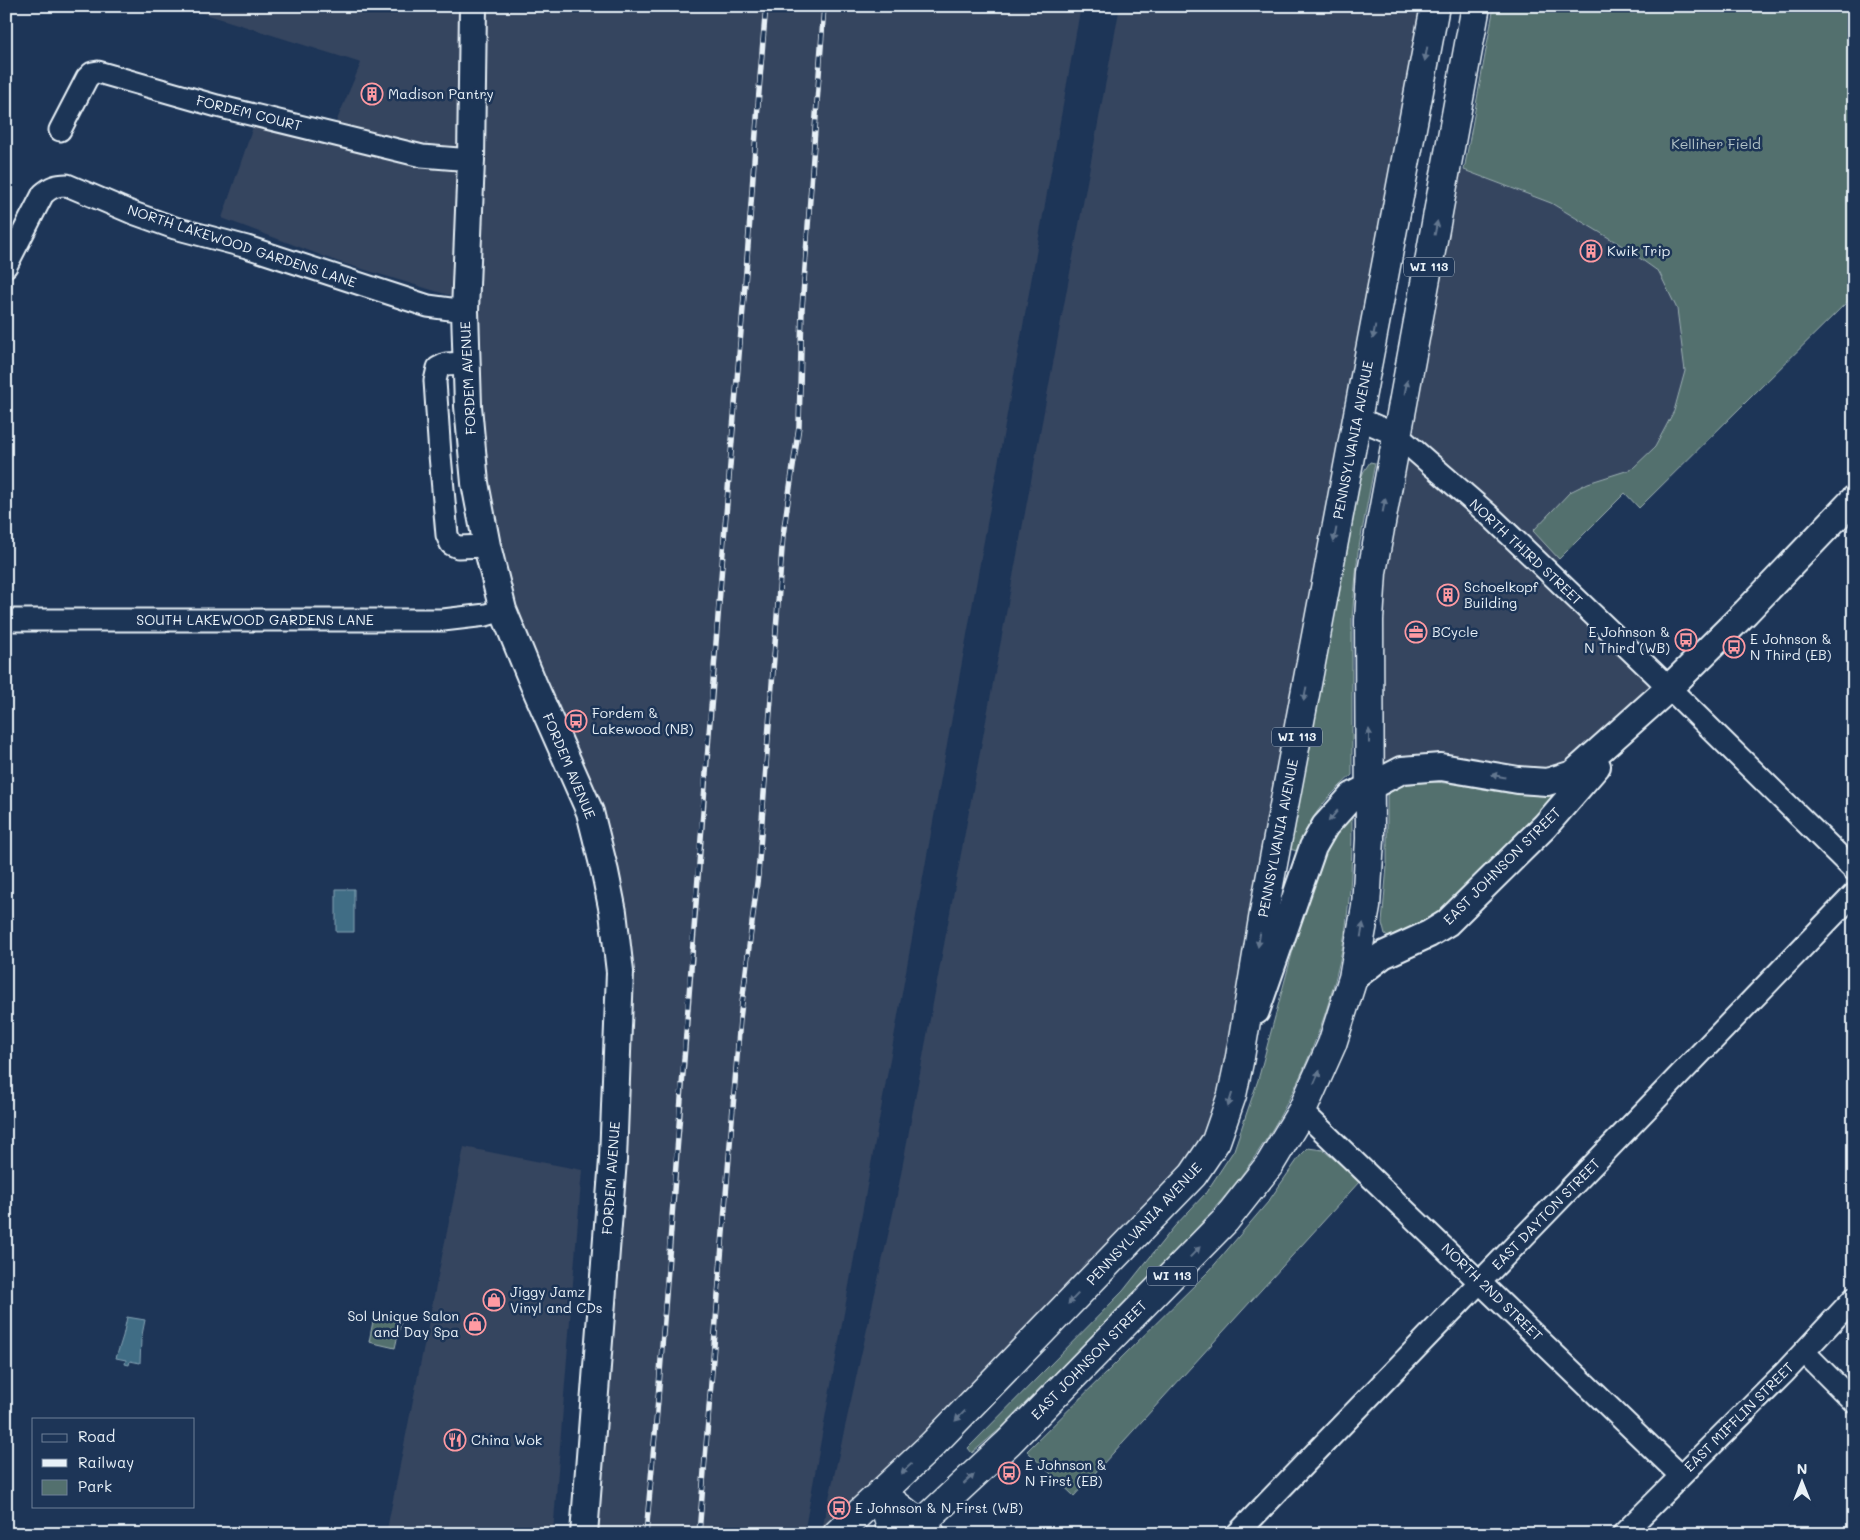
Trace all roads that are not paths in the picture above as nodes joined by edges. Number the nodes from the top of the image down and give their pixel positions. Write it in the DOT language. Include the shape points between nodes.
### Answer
graph roads {
  1 [pos="473,6"];
  2 [pos="1435,6"];
  3 [pos="1476,6"];
  4 [pos="60,130"];
  5 [pos="471,160"];
  6 [pos="6,266"];
  7 [pos="466,311"];
  8 [pos="466,363"];
  9 [pos="1357,418"];
  10 [pos="1397,435"];
  11 [pos="1854,500"];
  12 [pos="487,546"];
  13 [pos="503,610"];
  14 [pos="6,620"];
  15 [pos="1660,697"];
  16 [pos="1370,785"];
  17 [pos="1854,870"];
  18 [pos="1854,894"];
  19 [pos="1353,978"];
  20 [pos="1240,1057"];
  21 [pos="1302,1110"];
  22 [pos="1481,1282"];
  23 [pos="1854,1298"];
  24 [pos="1804,1352"];
  25 [pos="1854,1402"];
  26 [pos="1680,1475"];
  27 [pos="881,1493"];
  28 [pos="921,1530"];
  29 [pos="584,1534"];
  30 [pos="837,1534"];
  31 [pos="893,1534"];
  32 [pos="1237,1534"];
  33 [pos="1623,1534"];
  1 -- 5 [label="street, FORDEM AVENUE"];
  2 -- 9 [label="main road, PENNSYLVANIA AVENUE / WI 113, one-way"];
  10 -- 3 [label="main road, WI 113, one-way"];
  4 -- 5 [label="street, FORDEM COURT" via="87,78 98,72 217,106 422,156"];
  5 -- 7 [label="street, FORDEM AVENUE"];
  6 -- 7 [label="street, NORTH LAKEWOOD GARDENS LANE" via="43,194 50,188 67,185 175,228 428,306"];
  7 -- 8 [label="street, FORDEM AVENUE"];
  8 -- 12 [label="street, FORDEM AVENUE" via="475,483"];
  8 -- 12 [label="street" via="446,364 438,368 435,381 448,535 451,544 458,547"];
  9 -- 10 [label="street, NORTH THIRD STREET"];
  9 -- 20 [label="main road, PENNSYLVANIA AVENUE / WI 113, one-way" via="1266,901"];
  10 -- 15 [label="street, NORTH THIRD STREET" via="1489,515"];
  16 -- 10 [label="main road, WI 113, one-way" via="1369,620 1372,572"];
  11 -- 15 [label="street, EAST JOHNSON STREET"];
  12 -- 13 [label="street, FORDEM AVENUE"];
  13 -- 14 [label="street, SOUTH LAKEWOOD GARDENS LANE" via="443,620"];
  13 -- 29 [label="street, FORDEM AVENUE" via="590,812 613,912 620,972 613,1160"];
  15 -- 16 [label="street, EAST JOHNSON STREET, one-way" via="1573,774 1547,782 1441,767 1402,770"];
  15 -- 17 [label="street, NORTH THIRD STREET"];
  15 -- 19 [label="street, EAST JOHNSON STREET" via="1545,826 1448,923 1383,955"];
  19 -- 16 [label="main road, WI 113, one-way" via="1366,907"];
  16 -- 20 [label="street, EAST JOHNSON STREET, one-way" via="1343,804 1313,846"];
  18 -- 22 [label="street, EAST DAYTON STREET"];
  21 -- 19 [label="main road, EAST JOHNSON STREET / WI 113, one-way" via="1332,1044"];
  20 -- 27 [label="main road, PENNSYLVANIA AVENUE / WI 113, one-way" via="1216,1141 1193,1175 932,1445"];
  21 -- 22 [label="street, NORTH 2ND STREET"];
  28 -- 21 [label="main road, EAST JOHNSON STREET / WI 113, one-way" via="1225,1222 1270,1164"];
  22 -- 26 [label="street, NORTH 2ND STREET"];
  22 -- 32 [label="street, EAST DAYTON STREET"];
  23 -- 24 [label="street, EAST MIFFLIN STREET"];
  24 -- 25 [label="street"];
  24 -- 26 [label="street, EAST MIFFLIN STREET"];
  26 -- 33 [label="street, EAST MIFFLIN STREET"];
  27 -- 28 [label="main road, WI 113"];
  27 -- 30 [label="main road"];
  27 -- 31 [label="main road"];
}
